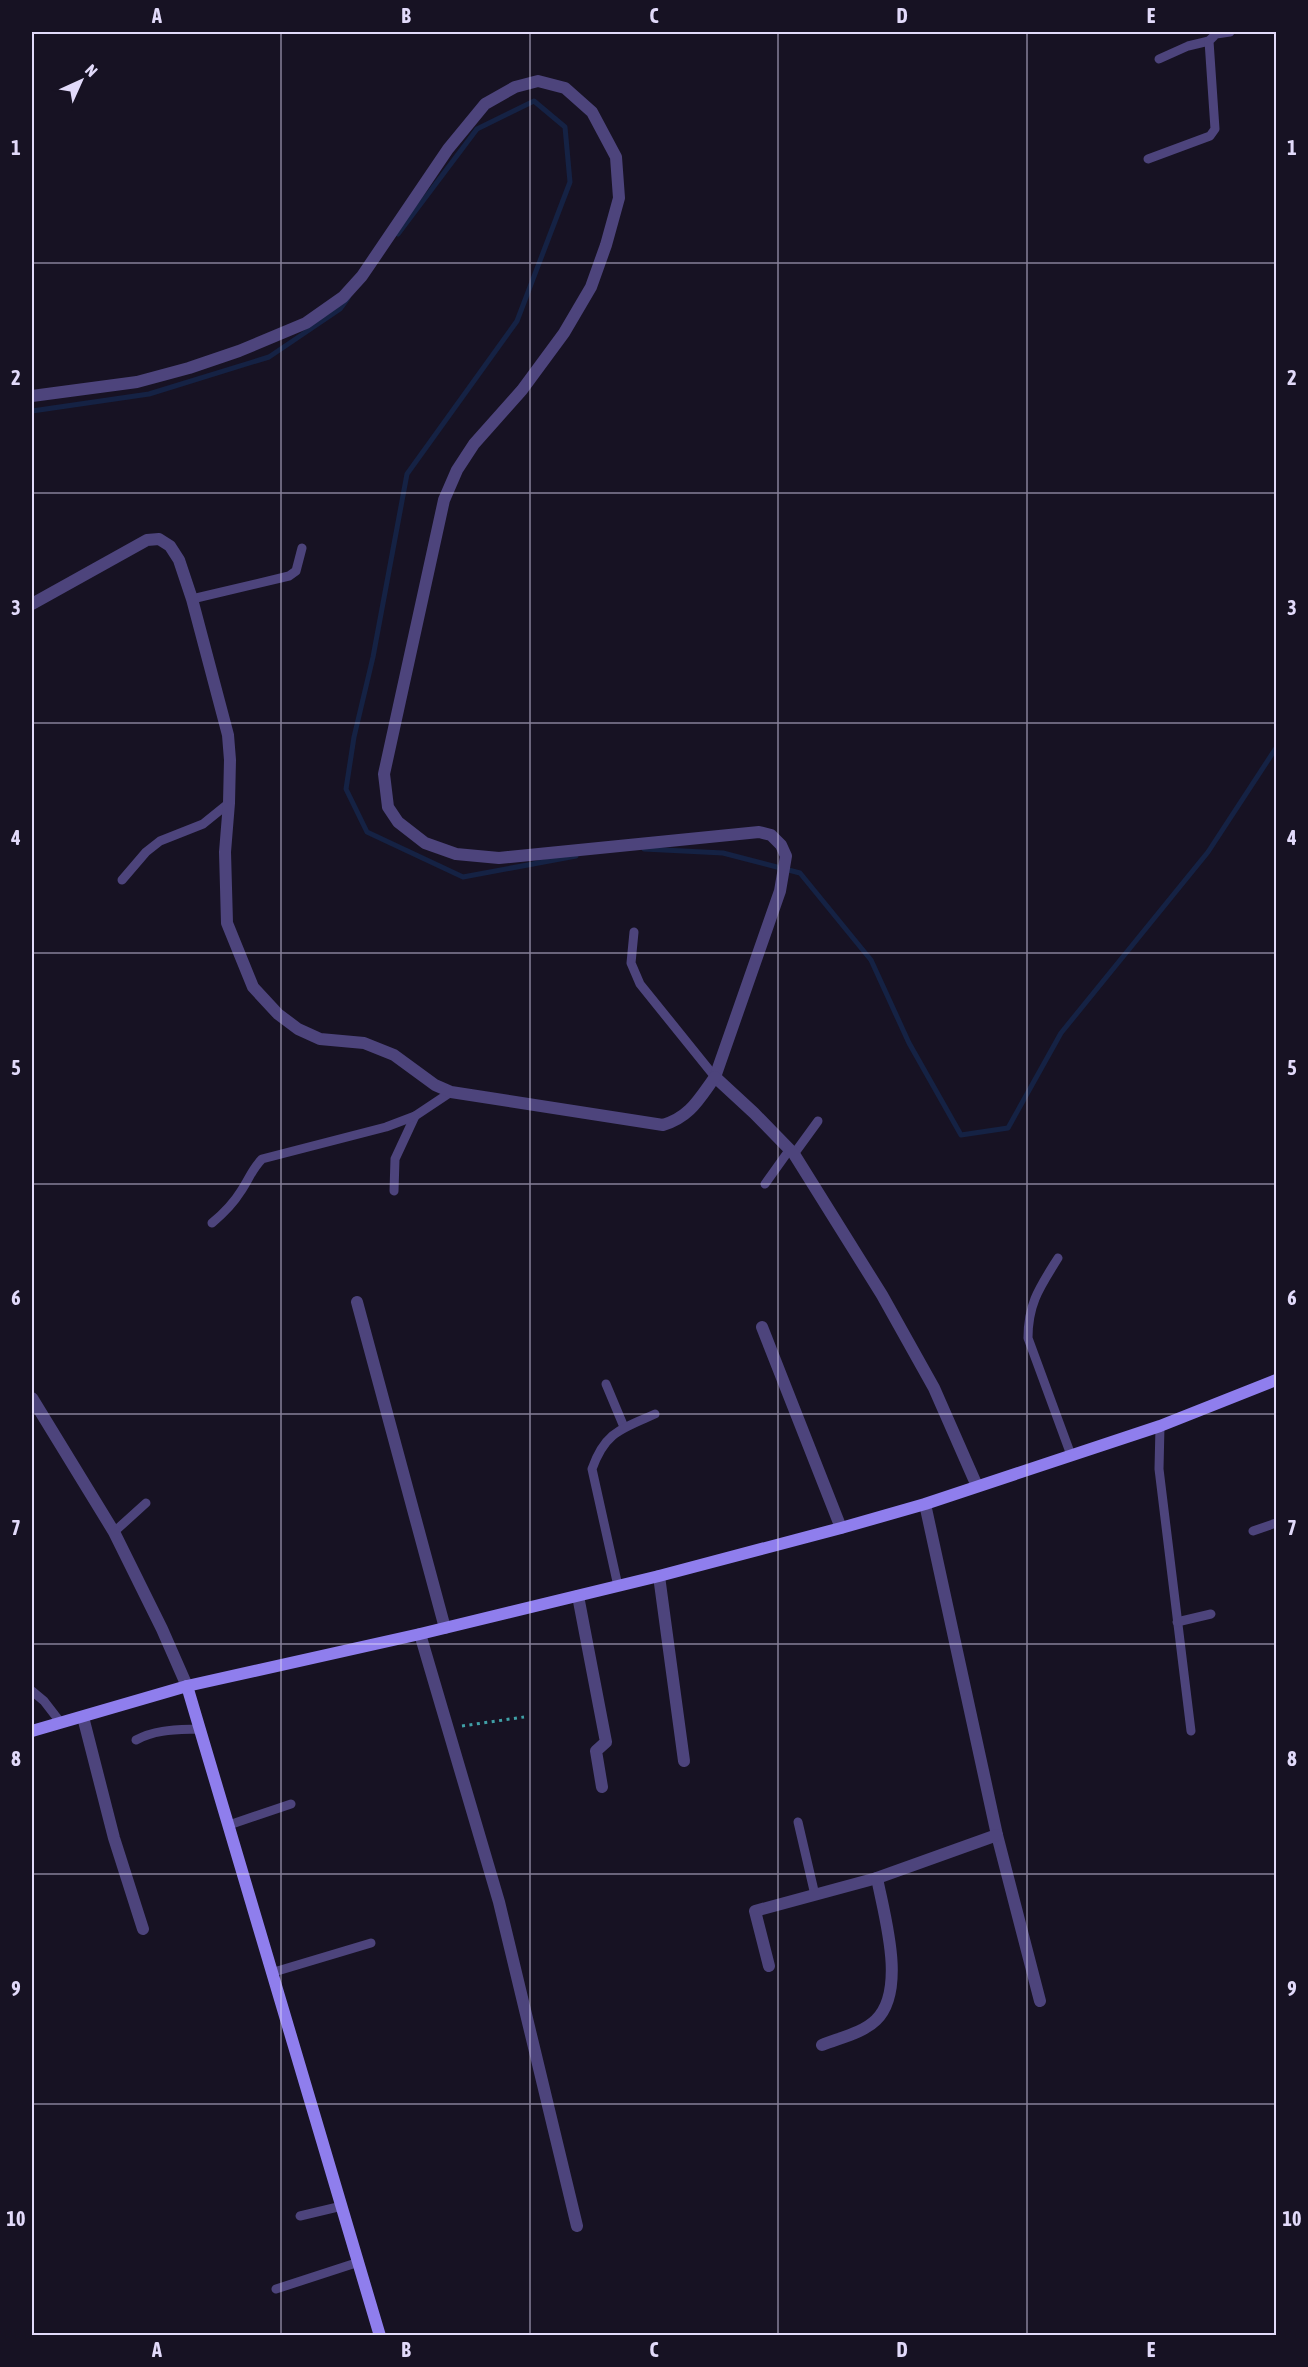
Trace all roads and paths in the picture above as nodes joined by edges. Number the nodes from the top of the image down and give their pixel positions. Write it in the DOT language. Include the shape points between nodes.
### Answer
graph roads {
  1 [pos="1230,32"];
  2 [pos="1212,35"];
  3 [pos="1159,59"];
  4 [pos="1148,159"];
  5 [pos="32,396"];
  6 [pos="302,548"];
  7 [pos="192,599"];
  8 [pos="32,604"];
  9 [pos="229,803"];
  10 [pos="122,880"];
  11 [pos="634,932"];
  12 [pos="715,1077"];
  13 [pos="452,1092"];
  14 [pos="415,1116"];
  15 [pos="818,1121"];
  16 [pos="792,1152"];
  17 [pos="765,1184"];
  18 [pos="394,1191"];
  19 [pos="212,1223"];
  20 [pos="1058,1258"];
  21 [pos="357,1302"];
  22 [pos="762,1327"];
  23 [pos="1276,1380"];
  24 [pos="606,1384"];
  25 [pos="32,1398"];
  26 [pos="655,1414"];
  27 [pos="1161,1426"];
  28 [pos="624,1427"];
  29 [pos="1071,1455"];
  30 [pos="977,1486"];
  31 [pos="147,1503"];
  32 [pos="925,1504"];
  33 [pos="1276,1523"];
  34 [pos="841,1528"];
  35 [pos="1253,1531"];
  36 [pos="114,1532"];
  37 [pos="659,1576"];
  38 [pos="618,1586"];
  39 [pos="578,1596"];
  40 [pos="1211,1614"];
  41 [pos="1176,1622"];
  42 [pos="445,1628"];
  43 [pos="420,1634"];
  44 [pos="187,1686"];
  45 [pos="32,1691"];
  46 [pos="83,1717"];
  47 [pos="524,1717"];
  48 [pos="61,1723"];
  49 [pos="200,1728"];
  50 [pos="448,1728"];
  51 [pos="32,1731"];
  52 [pos="1191,1731"];
  53 [pos="136,1740"];
  54 [pos="684,1761"];
  55 [pos="602,1786"];
  56 [pos="291,1804"];
  57 [pos="798,1822"];
  58 [pos="229,1825"];
  59 [pos="997,1835"];
  60 [pos="877,1878"];
  61 [pos="815,1895"];
  62 [pos="143,1929"];
  63 [pos="371,1943"];
  64 [pos="769,1966"];
  65 [pos="274,1972"];
  66 [pos="1040,2001"];
  67 [pos="822,2044"];
  68 [pos="342,2206"];
  69 [pos="300,2216"];
  70 [pos="577,2226"];
  71 [pos="359,2262"];
  72 [pos="276,2289"];
  73 [pos="380,2336"];
  1 -- 2 [label="lane"];
  2 -- 3 [label="lane"];
  2 -- 4 [label="lane" via="1215,129 1210,136"];
  5 -- 12 [label="street" via="137,382 229,354 306,323 343,297 362,276 448,149 485,104 515,87 538,81 565,88 592,112 616,157 619,198 606,244 591,287 569,324 522,390 474,444 444,500 384,774 388,807 398,822 425,843 456,854 499,858 759,832 771,835 786,856 780,891"];
  6 -- 7 [label="lane" via="296,571 289,576"];
  7 -- 8 [label="street" via="179,560 170,546 159,539 147,540"];
  7 -- 9 [label="street" via="228,735"];
  9 -- 10 [label="lane" via="203,824 160,840"];
  9 -- 13 [label="street" via="225,852 227,923 253,987 297,1029 320,1039 364,1043 394,1055 435,1085"];
  11 -- 12 [label="lane" via="631,963 640,984"];
  12 -- 13 [label="street" via="692,1109 663,1125"];
  12 -- 16 [label="street"];
  13 -- 14 [label="lane"];
  14 -- 18 [label="lane" via="395,1159"];
  14 -- 19 [label="lane" via="262,1159 228,1210"];
  15 -- 16 [label="lane"];
  16 -- 17 [label="lane"];
  16 -- 30 [label="street" via="882,1294 934,1388"];
  20 -- 29 [label="lane" via="1034,1296 1028,1338"];
  21 -- 42 [label="street"];
  22 -- 34 [label="street"];
  23 -- 27 [label="street"];
  24 -- 28 [label="lane"];
  25 -- 36 [label="street"];
  26 -- 28 [label="lane"];
  27 -- 29 [label="street"];
  27 -- 41 [label="lane" via="1159,1468"];
  28 -- 38 [label="lane" via="598,1451 591,1469"];
  29 -- 30 [label="street"];
  30 -- 32 [label="street"];
  31 -- 36 [label="lane"];
  32 -- 34 [label="street"];
  32 -- 59 [label="street"];
  33 -- 35 [label="lane"];
  34 -- 37 [label="street"];
  36 -- 44 [label="street"];
  37 -- 38 [label="street"];
  37 -- 54 [label="street"];
  38 -- 39 [label="street"];
  39 -- 42 [label="street"];
  39 -- 55 [label="street" via="606,1742 596,1751"];
  40 -- 41 [label="lane"];
  41 -- 52 [label="lane"];
  42 -- 43 [label="street"];
  43 -- 44 [label="street"];
  43 -- 50 [label="street"];
  44 -- 46 [label="street"];
  44 -- 49 [label="street"];
  45 -- 48 [label="lane"];
  46 -- 48 [label="street"];
  46 -- 62 [label="street" via="114,1838"];
  47 -- 50 [label="path"];
  48 -- 51 [label="street"];
  49 -- 53 [label="lane" via="159,1731"];
  49 -- 58 [label="street"];
  50 -- 70 [label="street" via="499,1902"];
  56 -- 58 [label="lane"];
  57 -- 61 [label="lane"];
  58 -- 65 [label="street"];
  59 -- 60 [label="street"];
  59 -- 66 [label="street"];
  60 -- 61 [label="street"];
  60 -- 67 [label="street" via="892,1957 893,1979 885,2004 877,2019 866,2027"];
  61 -- 64 [label="street" via="755,1911"];
  63 -- 65 [label="lane"];
  65 -- 68 [label="street"];
  68 -- 69 [label="lane"];
  68 -- 71 [label="street"];
  71 -- 72 [label="lane"];
  71 -- 73 [label="street"];
}
